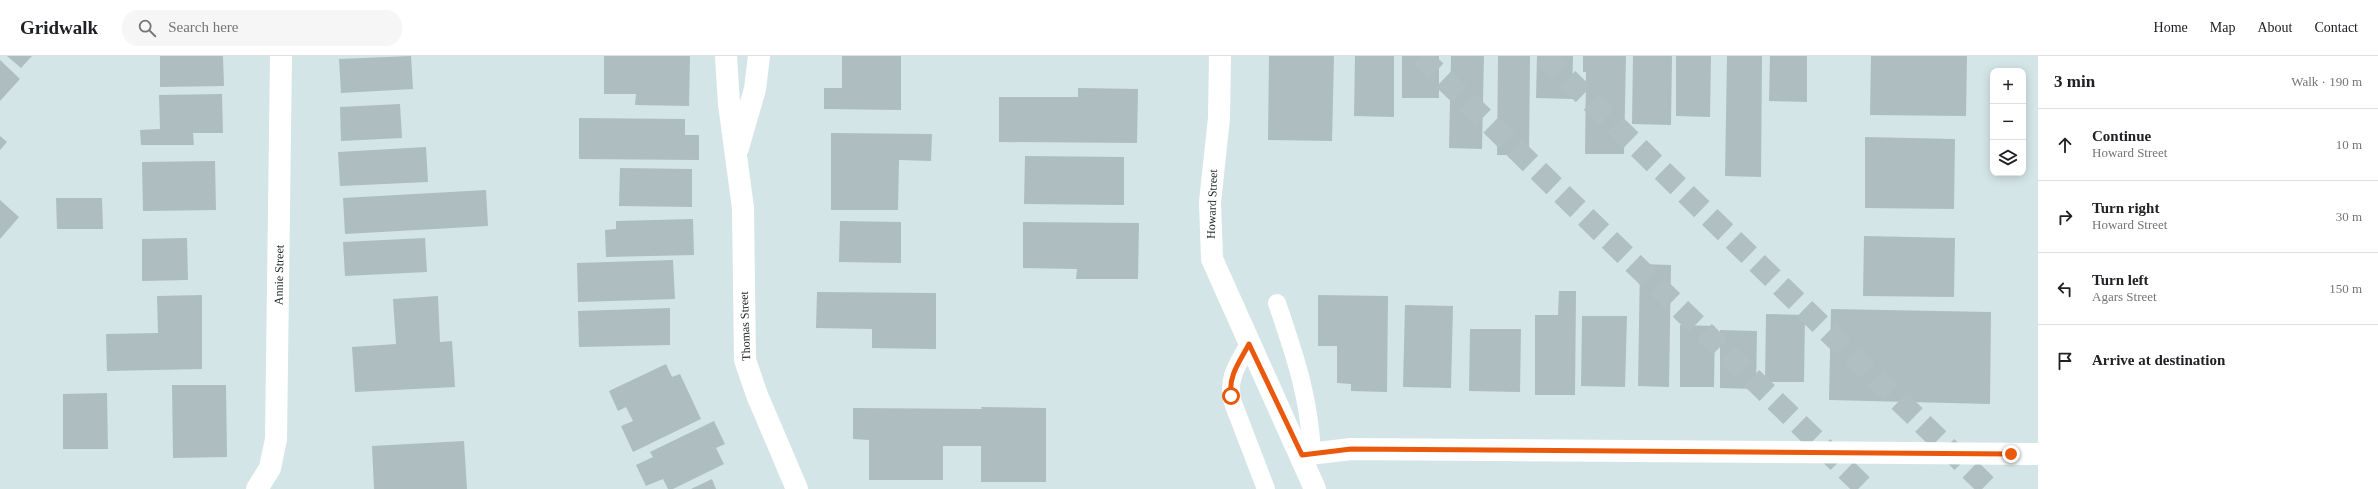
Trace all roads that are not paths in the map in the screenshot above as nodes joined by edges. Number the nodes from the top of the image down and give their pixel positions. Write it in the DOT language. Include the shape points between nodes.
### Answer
graph roads {
  1 [pos="281,56"];
  2 [pos="726,56"];
  3 [pos="760,56"];
  4 [pos="1220,56"];
  5 [pos="737,153"];
  6 [pos="1277,302"];
  7 [pos="1249,344"];
  8 [pos="1307,454"];
  9 [pos="2038,454"];
  10 [pos="257,489"];
  11 [pos="797,489"];
  12 [pos="1266,489"];
  13 [pos="1315,489"];
  1 -- 10 [label="street, Annie Street" via="276,439 270,468"];
  2 -- 5 [label="street, Thomas Street" via="729,104"];
  3 -- 5 [label="street, Thomas Street" via="755,89"];
  4 -- 7 [label="street, Howard Street" via="1219,118 1210,202 1211,254 1215,270"];
  5 -- 11 [label="street, Thomas Street" via="744,230 745,360"];
  6 -- 8 [label="lane" via="1304,386 1310,416"];
  7 -- 8 [label="street, Howard Street"];
  7 -- 12 [label="lane" via="1233,374 1230,388 1233,403"];
  8 -- 9 [label="street" via="1368,449"];
  8 -- 13 [label="street, Howard Street"];
}
